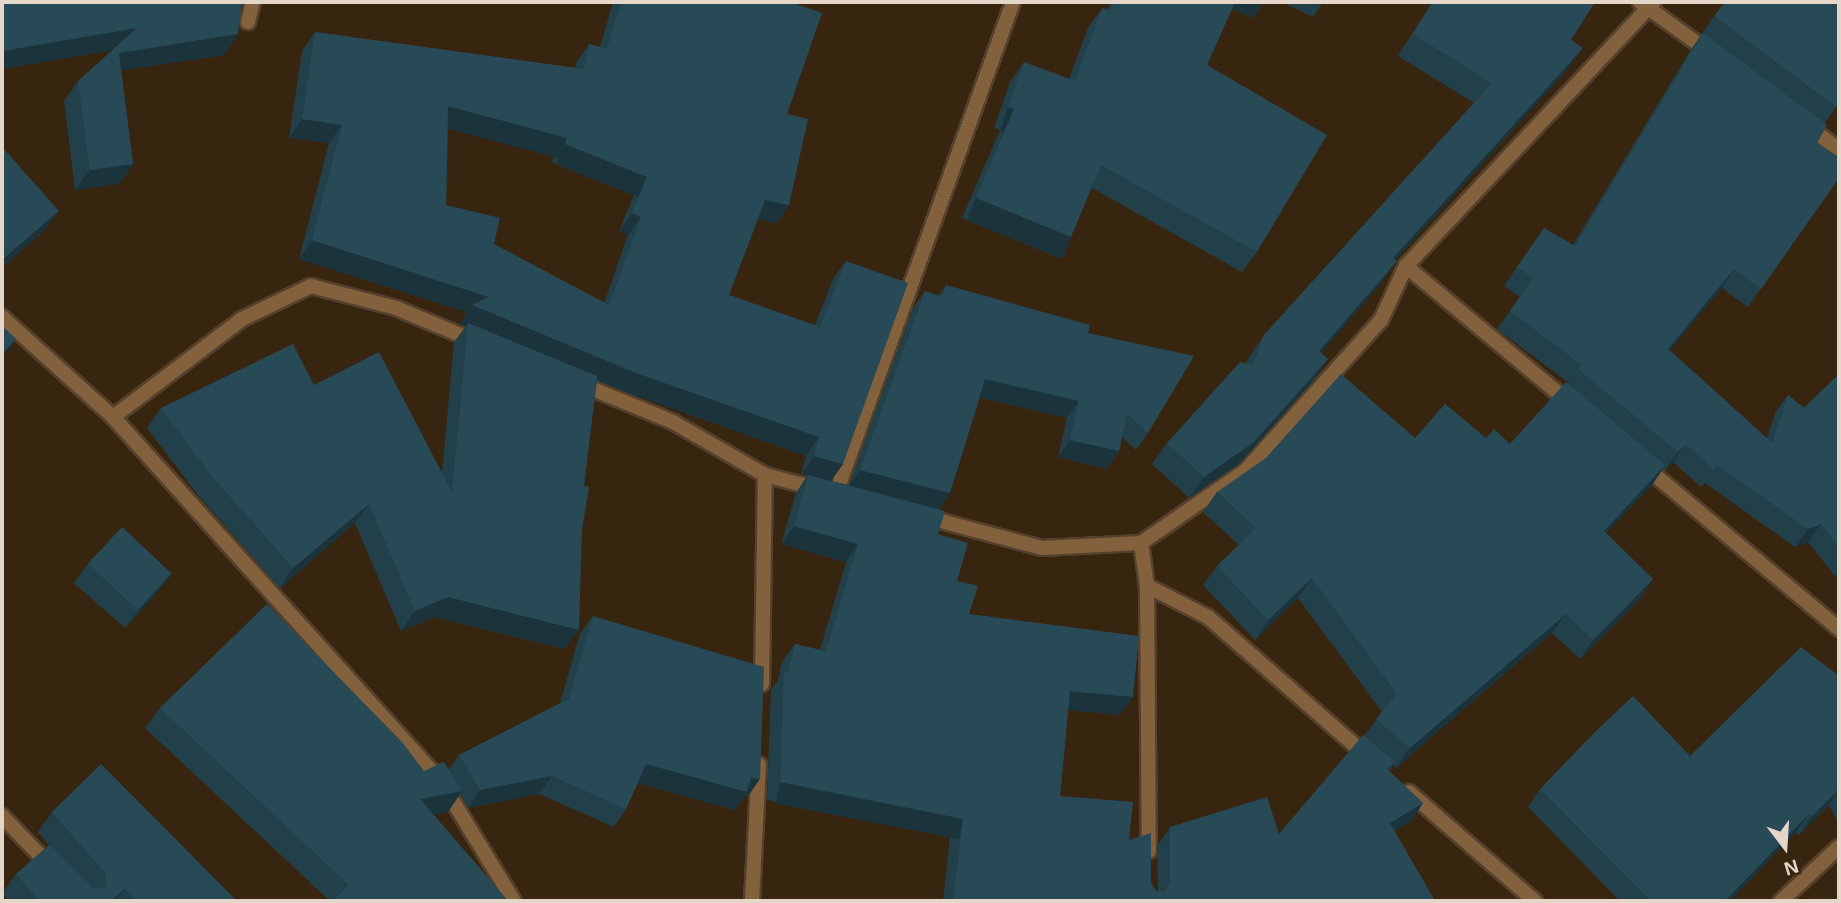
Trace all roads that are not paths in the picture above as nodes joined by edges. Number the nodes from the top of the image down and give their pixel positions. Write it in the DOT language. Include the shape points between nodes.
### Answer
graph roads {
  1 [pos="253,2"];
  2 [pos="1013,2"];
  3 [pos="1648,4"];
  4 [pos="248,22"];
  5 [pos="1717,58"];
  6 [pos="1795,116"];
  7 [pos="1839,150"];
  8 [pos="1406,266"];
  9 [pos="2,317"];
  10 [pos="484,345"];
  11 [pos="560,376"];
  12 [pos="113,417"];
  13 [pos="1586,417"];
  14 [pos="1628,452"];
  15 [pos="765,475"];
  16 [pos="913,514"];
  17 [pos="1141,543"];
  18 [pos="1147,586"];
  19 [pos="1839,629"];
  20 [pos="762,703"];
  21 [pos="760,743"];
  22 [pos="1377,764"];
  23 [pos="1398,782"];
  24 [pos="2,816"];
  25 [pos="1839,847"];
  26 [pos="1149,869"];
  27 [pos="66,883"];
  28 [pos="514,901"];
  29 [pos="752,901"];
  30 [pos="1535,901"];
  31 [pos="1781,901"];
  1 -- 4 [label="street"];
  2 -- 15 [label="street" via="842,495"];
  3 -- 5 [label="street"];
  3 -- 8 [label="street"];
  6 -- 7 [label="street"];
  8 -- 13 [label="street"];
  8 -- 17 [label="street" via="1381,320 1245,471"];
  9 -- 12 [label="street"];
  10 -- 12 [label="street" via="396,309 311,286 242,319"];
  11 -- 15 [label="street" via="673,422"];
  12 -- 28 [label="street" via="440,780"];
  14 -- 19 [label="street"];
  15 -- 20 [label="street"];
  16 -- 17 [label="street" via="1042,548"];
  17 -- 18 [label="street"];
  18 -- 22 [label="street" via="1208,617"];
  18 -- 26 [label="street"];
  21 -- 29 [label="street"];
  23 -- 30 [label="street"];
  24 -- 27 [label="street"];
  25 -- 31 [label="street"];
}
